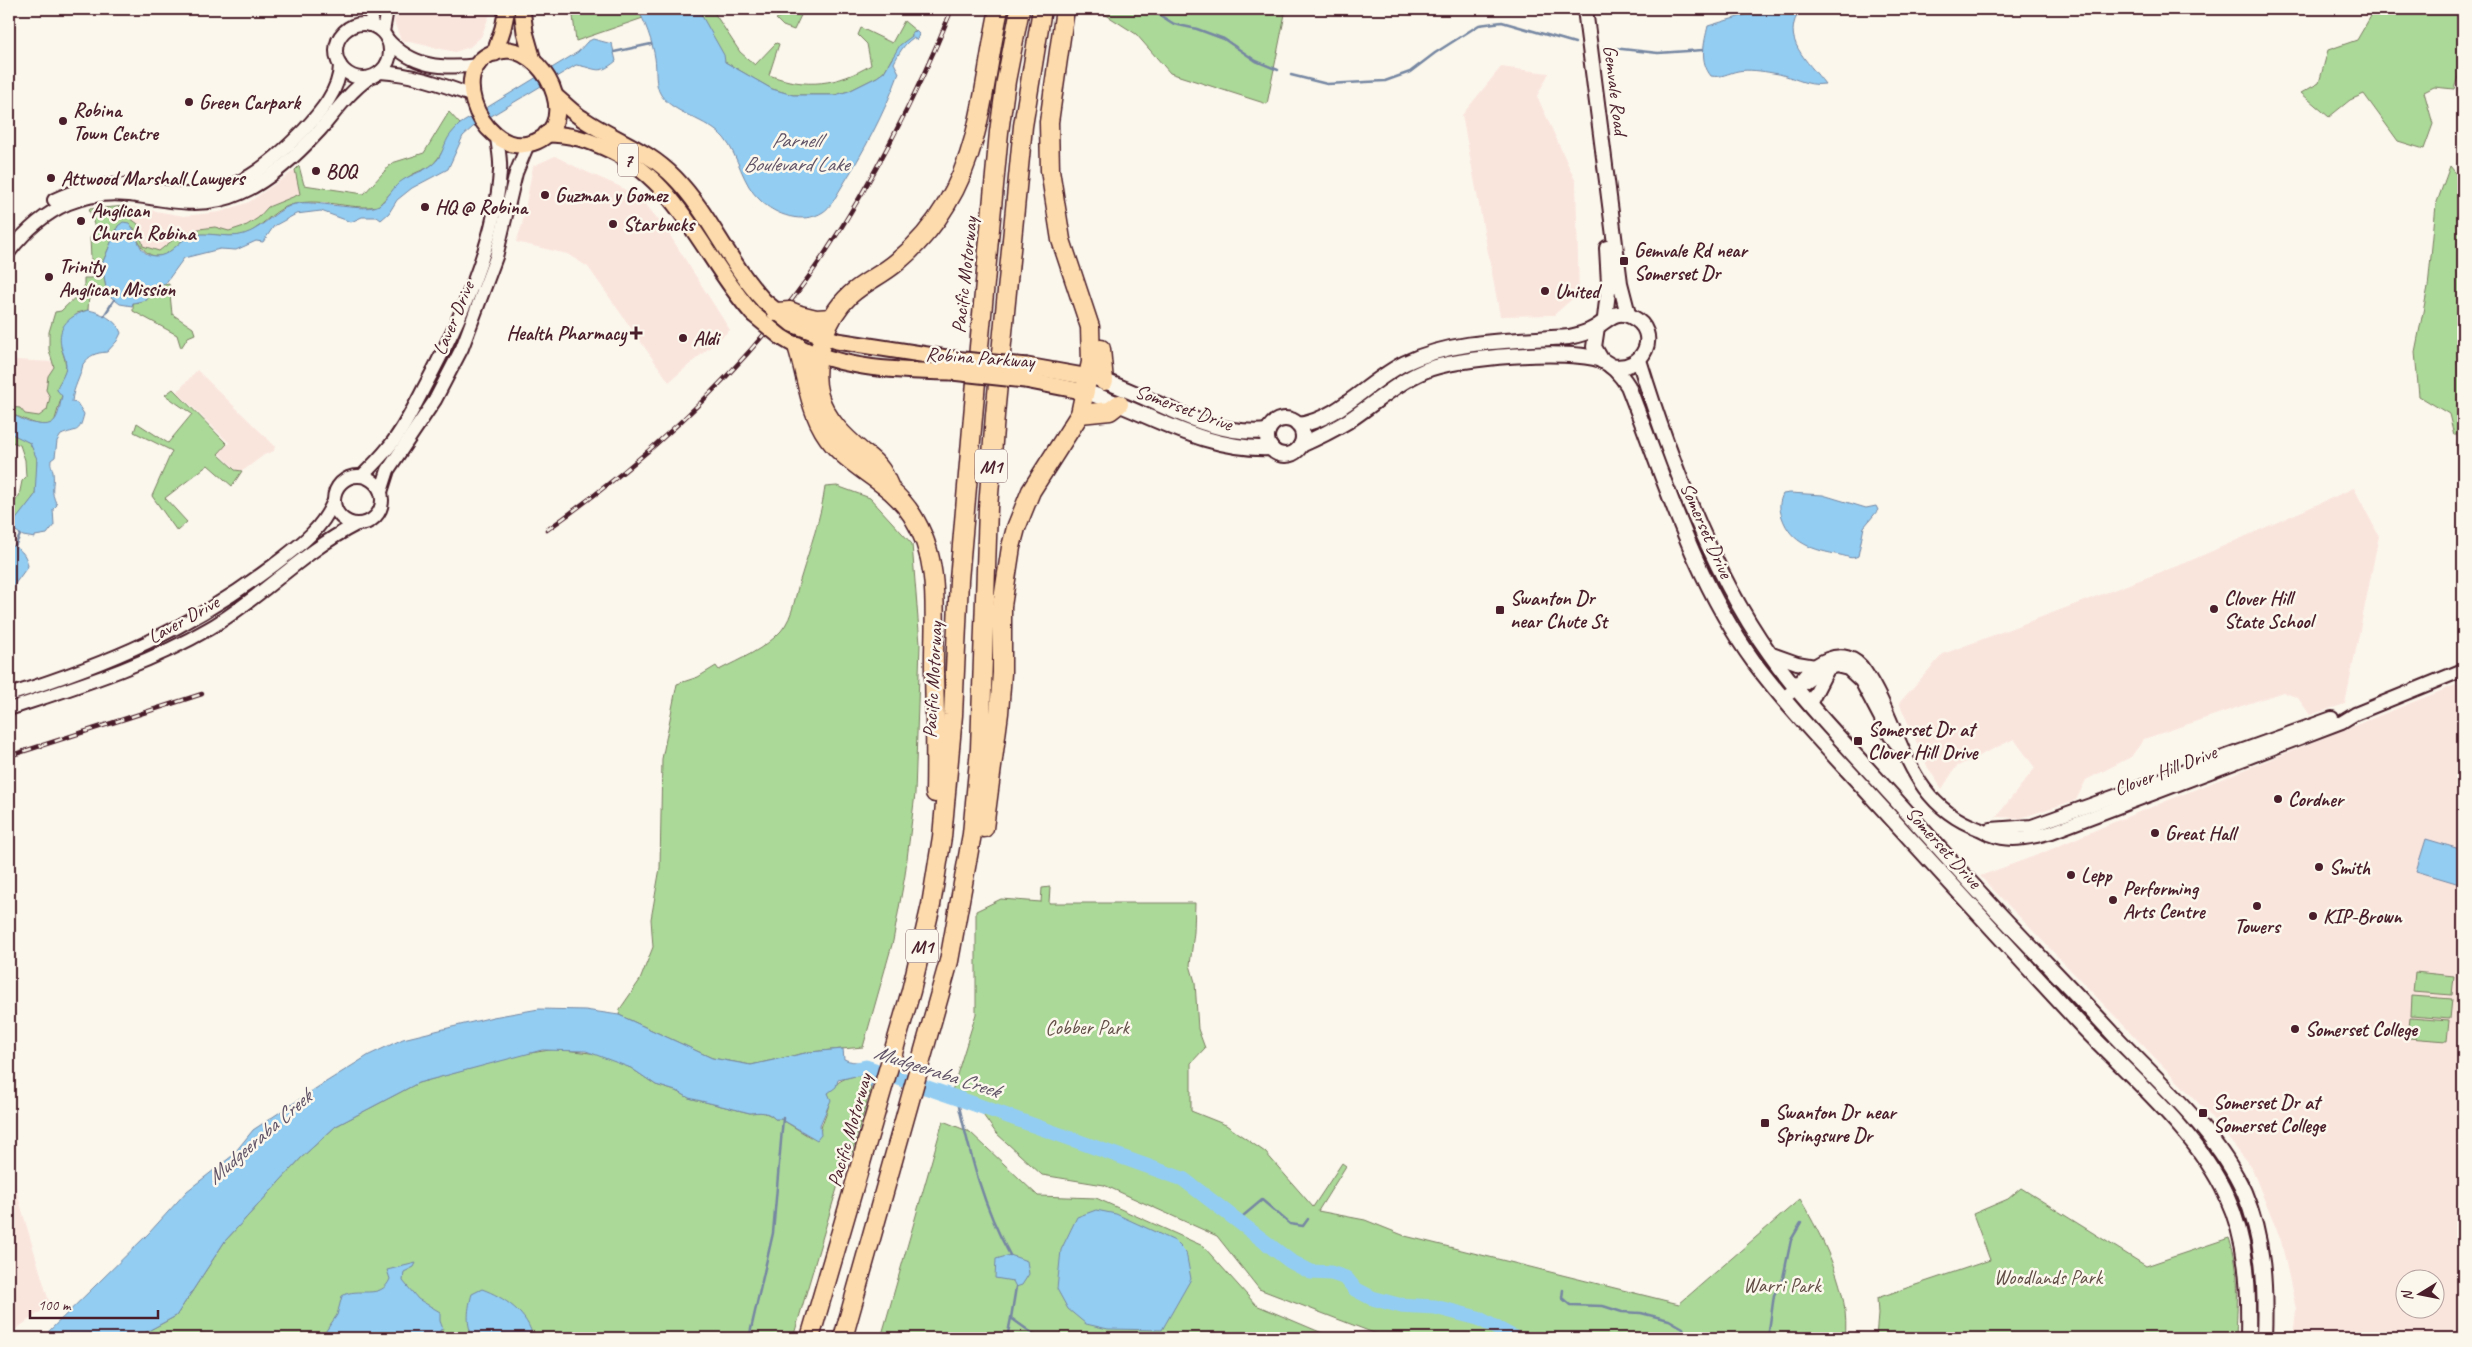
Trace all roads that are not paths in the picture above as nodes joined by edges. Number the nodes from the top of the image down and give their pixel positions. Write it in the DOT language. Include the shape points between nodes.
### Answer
graph roads {
  1 [pos="375,9"];
  2 [pos="387,9"];
  3 [pos="507,9"];
  4 [pos="522,9"];
  5 [pos="999,9"];
  6 [pos="1020,9"];
  7 [pos="1042,9"];
  8 [pos="1065,9"];
  9 [pos="1585,9"];
  10 [pos="369,25"];
  11 [pos="385,36"];
  12 [pos="495,53"];
  13 [pos="537,64"];
  14 [pos="340,65"];
  15 [pos="479,65"];
  16 [pos="375,75"];
  17 [pos="554,92"];
  18 [pos="473,101"];
  19 [pos="492,131"];
  20 [pos="546,134"];
  21 [pos="528,144"];
  22 [pos="1606,177"];
  23 [pos="253,181"];
  24 [pos="9,239"];
  25 [pos="9,252"];
  26 [pos="770,306"];
  27 [pos="1628,314"];
  28 [pos="832,318"];
  29 [pos="796,319"];
  30 [pos="1601,322"];
  31 [pos="824,338"];
  32 [pos="797,346"];
  33 [pos="820,355"];
  34 [pos="1639,360"];
  35 [pos="1606,363"];
  36 [pos="952,366"];
  37 [pos="1093,383"];
  38 [pos="1119,404"];
  39 [pos="1080,414"];
  40 [pos="1298,424"];
  41 [pos="1268,431"];
  42 [pos="1300,445"];
  43 [pos="1271,448"];
  44 [pos="362,476"];
  45 [pos="890,488"];
  46 [pos="381,492"];
  47 [pos="333,503"];
  48 [pos="355,525"];
  49 [pos="1769,653"];
  50 [pos="1815,666"];
  51 [pos="1829,667"];
  52 [pos="2463,670"];
  53 [pos="1796,688"];
  54 [pos="9,695"];
  55 [pos="1783,698"];
  56 [pos="1810,704"];
  57 [pos="9,708"];
  58 [pos="1902,750"];
  59 [pos="942,837"];
  60 [pos="957,924"];
  61 [pos="810,1338"];
  62 [pos="843,1338"];
  63 [pos="2248,1338"];
  64 [pos="2264,1338"];
  1 -- 10 [label="street"];
  2 -- 11 [label="street"];
  3 -- 12 [label="main road"];
  4 -- 13 [label="main road, 7" via="525,32"];
  5 -- 28 [label="highway" via="979,127 955,190 920,240 895,264 850,296"];
  6 -- 59 [label="highway, Pacific Motorway / M1" via="1000,123 959,580 953,714"];
  7 -- 60 [label="highway, M1" via="1023,126 1015,206 988,508 977,790"];
  8 -- 37 [label="highway" via="1050,106 1049,153 1057,223 1066,256 1078,289 1092,304 1097,322"];
  9 -- 22 [label="main road, Gemvale Road"];
  10 -- 11 [label="street"];
  10 -- 14 [label="street" via="353,26 341,36 337,55"];
  11 -- 15 [label="street" via="404,55 439,67"];
  11 -- 16 [label="street" via="389,57"];
  12 -- 13 [label="main road" via="516,51"];
  12 -- 15 [label="main road"];
  13 -- 17 [label="main road, 7"];
  14 -- 16 [label="street" via="353,76"];
  14 -- 23 [label="street" via="336,86 311,123"];
  15 -- 18 [label="main road" via="472,78"];
  16 -- 18 [label="street" via="395,73 440,83"];
  16 -- 23 [label="street" via="355,88 320,130 288,161"];
  17 -- 20 [label="main road" via="556,117"];
  17 -- 26 [label="main road, 7" via="582,118 639,148 674,177 694,200 746,279"];
  18 -- 19 [label="main road"];
  19 -- 21 [label="main road" via="508,142"];
  19 -- 44 [label="street, Laver Drive" via="501,170 492,220 463,310 439,363 398,434"];
  20 -- 21 [label="main road, 7"];
  20 -- 32 [label="main road, Robina Parkway / 7, bridge" via="570,134 588,140 615,152 652,177 675,201 753,314"];
  21 -- 46 [label="street, Laver Drive" via="516,173 496,257 462,348 435,400 388,470"];
  22 -- 27 [label="main road, Gemvale Road" via="1621,290"];
  22 -- 30 [label="main road, Gemvale Road" via="1609,283"];
  23 -- 24 [label="street" via="184,194 103,185 52,201 35,212"];
  23 -- 25 [label="street" via="221,201 196,204 128,194 88,196 43,216"];
  26 -- 29 [label="highway, bridge" via="790,311"];
  27 -- 30 [label="main road, Somerset Drive" via="1612,315"];
  27 -- 34 [label="main road" via="1641,323 1647,338 1644,354"];
  28 -- 29 [label="highway"];
  28 -- 31 [label="highway"];
  29 -- 31 [label="main road, Robina Parkway / 7"];
  30 -- 35 [label="main road, Somerset Drive" via="1594,347"];
  30 -- 40 [label="main road, Somerset Drive" via="1583,334 1570,337 1480,343 1420,356 1322,418"];
  31 -- 33 [label="highway"];
  31 -- 36 [label="main road, Robina Parkway / 7"];
  32 -- 33 [label="main road, Robina Parkway / 7"];
  32 -- 45 [label="highway" via="810,401 826,434 841,452"];
  33 -- 36 [label="main road, Robina Parkway / 7" via="908,372"];
  33 -- 45 [label="highway" via="817,380 824,411 834,426 881,469"];
  34 -- 35 [label="main road, Somerset Drive" via="1626,367"];
  34 -- 49 [label="main road, Somerset Drive" via="1704,535 1731,592"];
  35 -- 42 [label="main road, Somerset Drive" via="1578,354 1560,354 1440,365 1396,386 1348,420"];
  35 -- 55 [label="main road, Somerset Drive" via="1621,375 1628,386 1702,572 1741,642"];
  36 -- 37 [label="main road, Robina Parkway / 7, bridge"];
  37 -- 38 [label="main road, Somerset Drive"];
  37 -- 39 [label="highway"];
  37 -- 41 [label="main road, Somerset Drive" via="1212,426"];
  38 -- 39 [label="highway" via="1110,411"];
  38 -- 43 [label="main road, Somerset Drive" via="1209,442 1234,447"];
  39 -- 60 [label="highway" via="1031,490 1011,547 1002,606 1002,673 993,768 972,894"];
  40 -- 41 [label="main road, Somerset Drive" via="1283,419 1276,421"];
  40 -- 42 [label="main road" via="1302,433"];
  41 -- 43 [label="main road" via="1267,440"];
  42 -- 43 [label="main road, Somerset Drive" via="1285,455"];
  44 -- 46 [label="street" via="376,484"];
  44 -- 47 [label="street" via="341,482"];
  45 -- 59 [label="highway" via="920,530 933,570 934,818"];
  46 -- 48 [label="street" via="379,512 367,523"];
  47 -- 48 [label="street" via="340,518"];
  47 -- 54 [label="street, Laver Drive" via="314,534 222,603 167,635 115,658"];
  48 -- 57 [label="street, Laver Drive" via="331,538 262,593 210,628 120,672"];
  49 -- 50 [label="street"];
  49 -- 53 [label="main road, Somerset Drive"];
  50 -- 53 [label="street, Clover Hill Drive" via="1801,677"];
  50 -- 58 [label="street, Clover Hill Drive" via="1826,658 1841,656 1863,667 1898,732"];
  51 -- 53 [label="street, Clover Hill Drive"];
  51 -- 56 [label="street"];
  51 -- 58 [label="street, Clover Hill Drive" via="1848,669 1856,675 1890,736"];
  52 -- 58 [label="street, Clover Hill Drive" via="2306,737 2052,832 2022,839 1994,836 1966,824 1938,806 1918,780"];
  53 -- 55 [label="street, Clover Hill Drive"];
  53 -- 56 [label="main road, Somerset Drive"];
  55 -- 63 [label="main road, Somerset Drive" via="1981,918 2204,1157 2227,1196 2242,1240 2249,1280"];
  56 -- 64 [label="main road, Somerset Drive" via="1978,891 2211,1138 2243,1190 2260,1240 2265,1294"];
  59 -- 61 [label="highway, Pacific Motorway / M1" via="929,915 911,991"];
  60 -- 62 [label="highway, M1" via="924,1055"];
}
